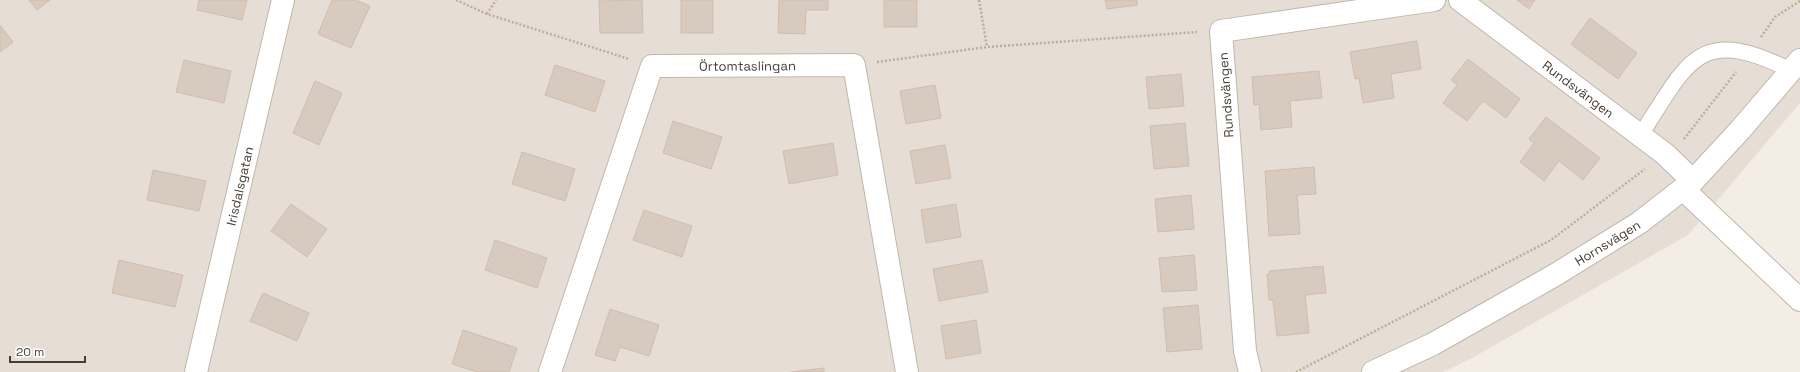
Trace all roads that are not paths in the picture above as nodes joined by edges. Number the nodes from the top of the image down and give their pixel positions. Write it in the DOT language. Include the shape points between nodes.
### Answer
graph roads {
  1 [pos="283,0"];
  2 [pos="1434,0"];
  3 [pos="1460,0"];
  4 [pos="1796,65"];
  5 [pos="1640,136"];
  6 [pos="1688,185"];
  7 [pos="1800,300"];
  8 [pos="196,372"];
  9 [pos="550,372"];
  10 [pos="907,372"];
  11 [pos="1250,372"];
  12 [pos="1373,372"];
  1 -- 8 [label="street, Irisdalsgatan"];
  2 -- 11 [label="street, Rundsvängen" via="1221,30 1245,351"];
  3 -- 5 [label="street, Rundsvängen"];
  4 -- 5 [label="lane" via="1750,52 1721,48 1701,55 1683,70"];
  4 -- 6 [label="street, Hornsvägen"];
  5 -- 6 [label="street, Rundsvängen" via="1665,154"];
  6 -- 7 [label="street, Rundsvängen"];
  6 -- 12 [label="street, Hornsvägen" via="1639,223 1555,276 1433,344"];
  9 -- 10 [label="street, Örtomtaslingan" via="652,66 854,65"];
}
